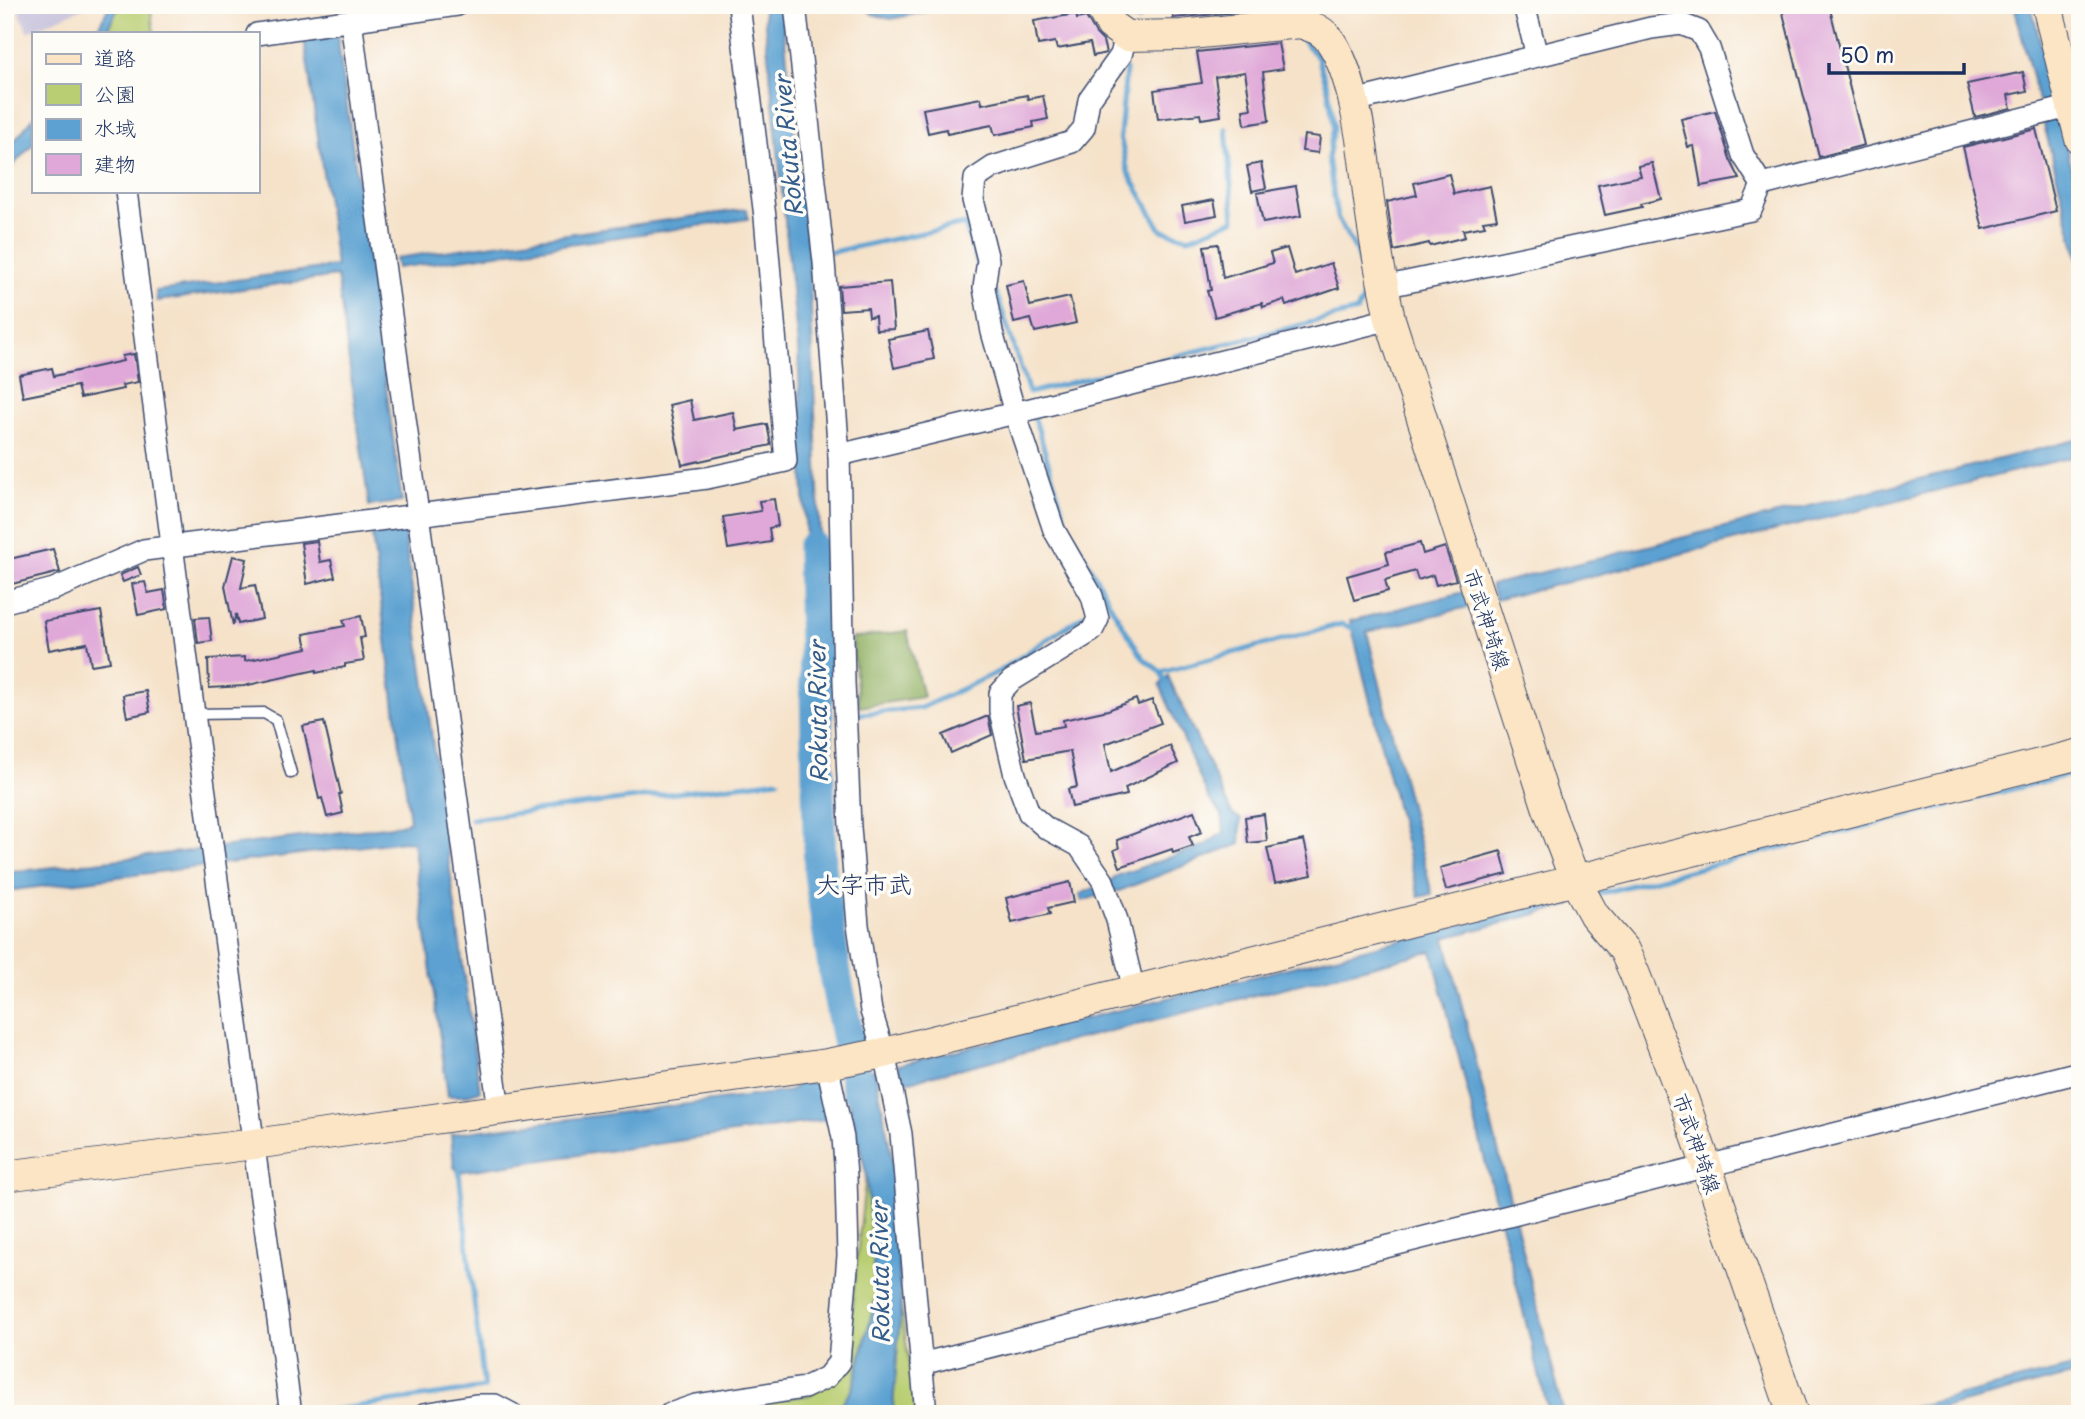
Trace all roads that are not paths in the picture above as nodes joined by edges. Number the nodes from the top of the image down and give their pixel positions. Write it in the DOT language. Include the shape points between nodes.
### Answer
graph roads {
  1 [pos="457,5"];
  2 [pos="739,5"];
  3 [pos="796,5"];
  4 [pos="1100,5"];
  5 [pos="1524,5"];
  6 [pos="2046,5"];
  7 [pos="351,21"];
  8 [pos="259,34"];
  9 [pos="1126,36"];
  10 [pos="1537,56"];
  11 [pos="1353,101"];
  12 [pos="2072,106"];
  13 [pos="2080,139"];
  14 [pos="1762,185"];
  15 [pos="126,192"];
  16 [pos="1383,287"];
  17 [pos="1390,319"];
  18 [pos="1015,413"];
  19 [pos="839,455"];
  20 [pos="418,515"];
  21 [pos="172,546"];
  22 [pos="5,602"];
  23 [pos="194,714"];
  24 [pos="2080,754"];
  25 [pos="291,773"];
  26 [pos="1576,880"];
  27 [pos="1134,990"];
  28 [pos="884,1053"];
  29 [pos="827,1064"];
  30 [pos="2080,1073"];
  31 [pos="499,1110"];
  32 [pos="254,1144"];
  33 [pos="1706,1168"];
  34 [pos="5,1176"];
  35 [pos="921,1364"];
  36 [pos="448,1412"];
  37 [pos="291,1414"];
  38 [pos="424,1414"];
  39 [pos="512,1414"];
  40 [pos="670,1414"];
  41 [pos="926,1414"];
  42 [pos="1793,1414"];
  1 -- 7 [label="street"];
  2 -- 20 [label="street" via="765,217 786,461 707,478"];
  3 -- 19 [label="street"];
  4 -- 9 [label="street" via="1111,25"];
  5 -- 10 [label="street"];
  6 -- 12 [label="street"];
  7 -- 8 [label="street"];
  7 -- 20 [label="street"];
  9 -- 11 [label="street, 市武神埼線" via="1300,23 1318,28 1331,41"];
  9 -- 18 [label="street" via="1121,55 1089,100 1084,128 1072,142 993,166 975,179 973,200 988,260 984,288"];
  10 -- 11 [label="street"];
  10 -- 14 [label="street" via="1651,28 1681,24 1699,31 1709,48 1743,155"];
  11 -- 16 [label="street, 市武神埼線"];
  12 -- 13 [label="street"];
  12 -- 14 [label="street"];
  14 -- 16 [label="street" via="1751,210"];
  15 -- 21 [label="street"];
  16 -- 17 [label="street, 市武神埼線"];
  17 -- 18 [label="street"];
  17 -- 26 [label="street, 市武神埼線" via="1547,806"];
  18 -- 19 [label="street"];
  18 -- 27 [label="street" via="1054,530 1092,596 1098,620 1092,631 1011,681 1000,693 1000,711 1015,775 1030,813 1046,828 1079,846 1106,888"];
  19 -- 28 [label="street" via="853,869 871,1011"];
  20 -- 21 [label="street"];
  20 -- 31 [label="street"];
  21 -- 22 [label="street" via="144,550 54,589"];
  21 -- 23 [label="street"];
  23 -- 25 [label="lane" via="264,713 276,720"];
  23 -- 32 [label="street"];
  24 -- 26 [label="street"];
  26 -- 27 [label="street"];
  26 -- 33 [label="street, 市武神埼線" via="1634,972"];
  27 -- 28 [label="street"];
  28 -- 29 [label="street"];
  28 -- 35 [label="street" via="901,1134"];
  29 -- 31 [label="street"];
  29 -- 40 [label="street" via="844,1138 846,1176 848,1256 839,1362 827,1377 804,1388 696,1405"];
  30 -- 33 [label="street"];
  31 -- 32 [label="street"];
  32 -- 34 [label="street"];
  32 -- 37 [label="street"];
  33 -- 35 [label="street"];
  33 -- 42 [label="street, 市武神埼線"];
  35 -- 41 [label="street"];
  36 -- 38 [label="street"];
  36 -- 39 [label="street" via="495,1405"];
}
